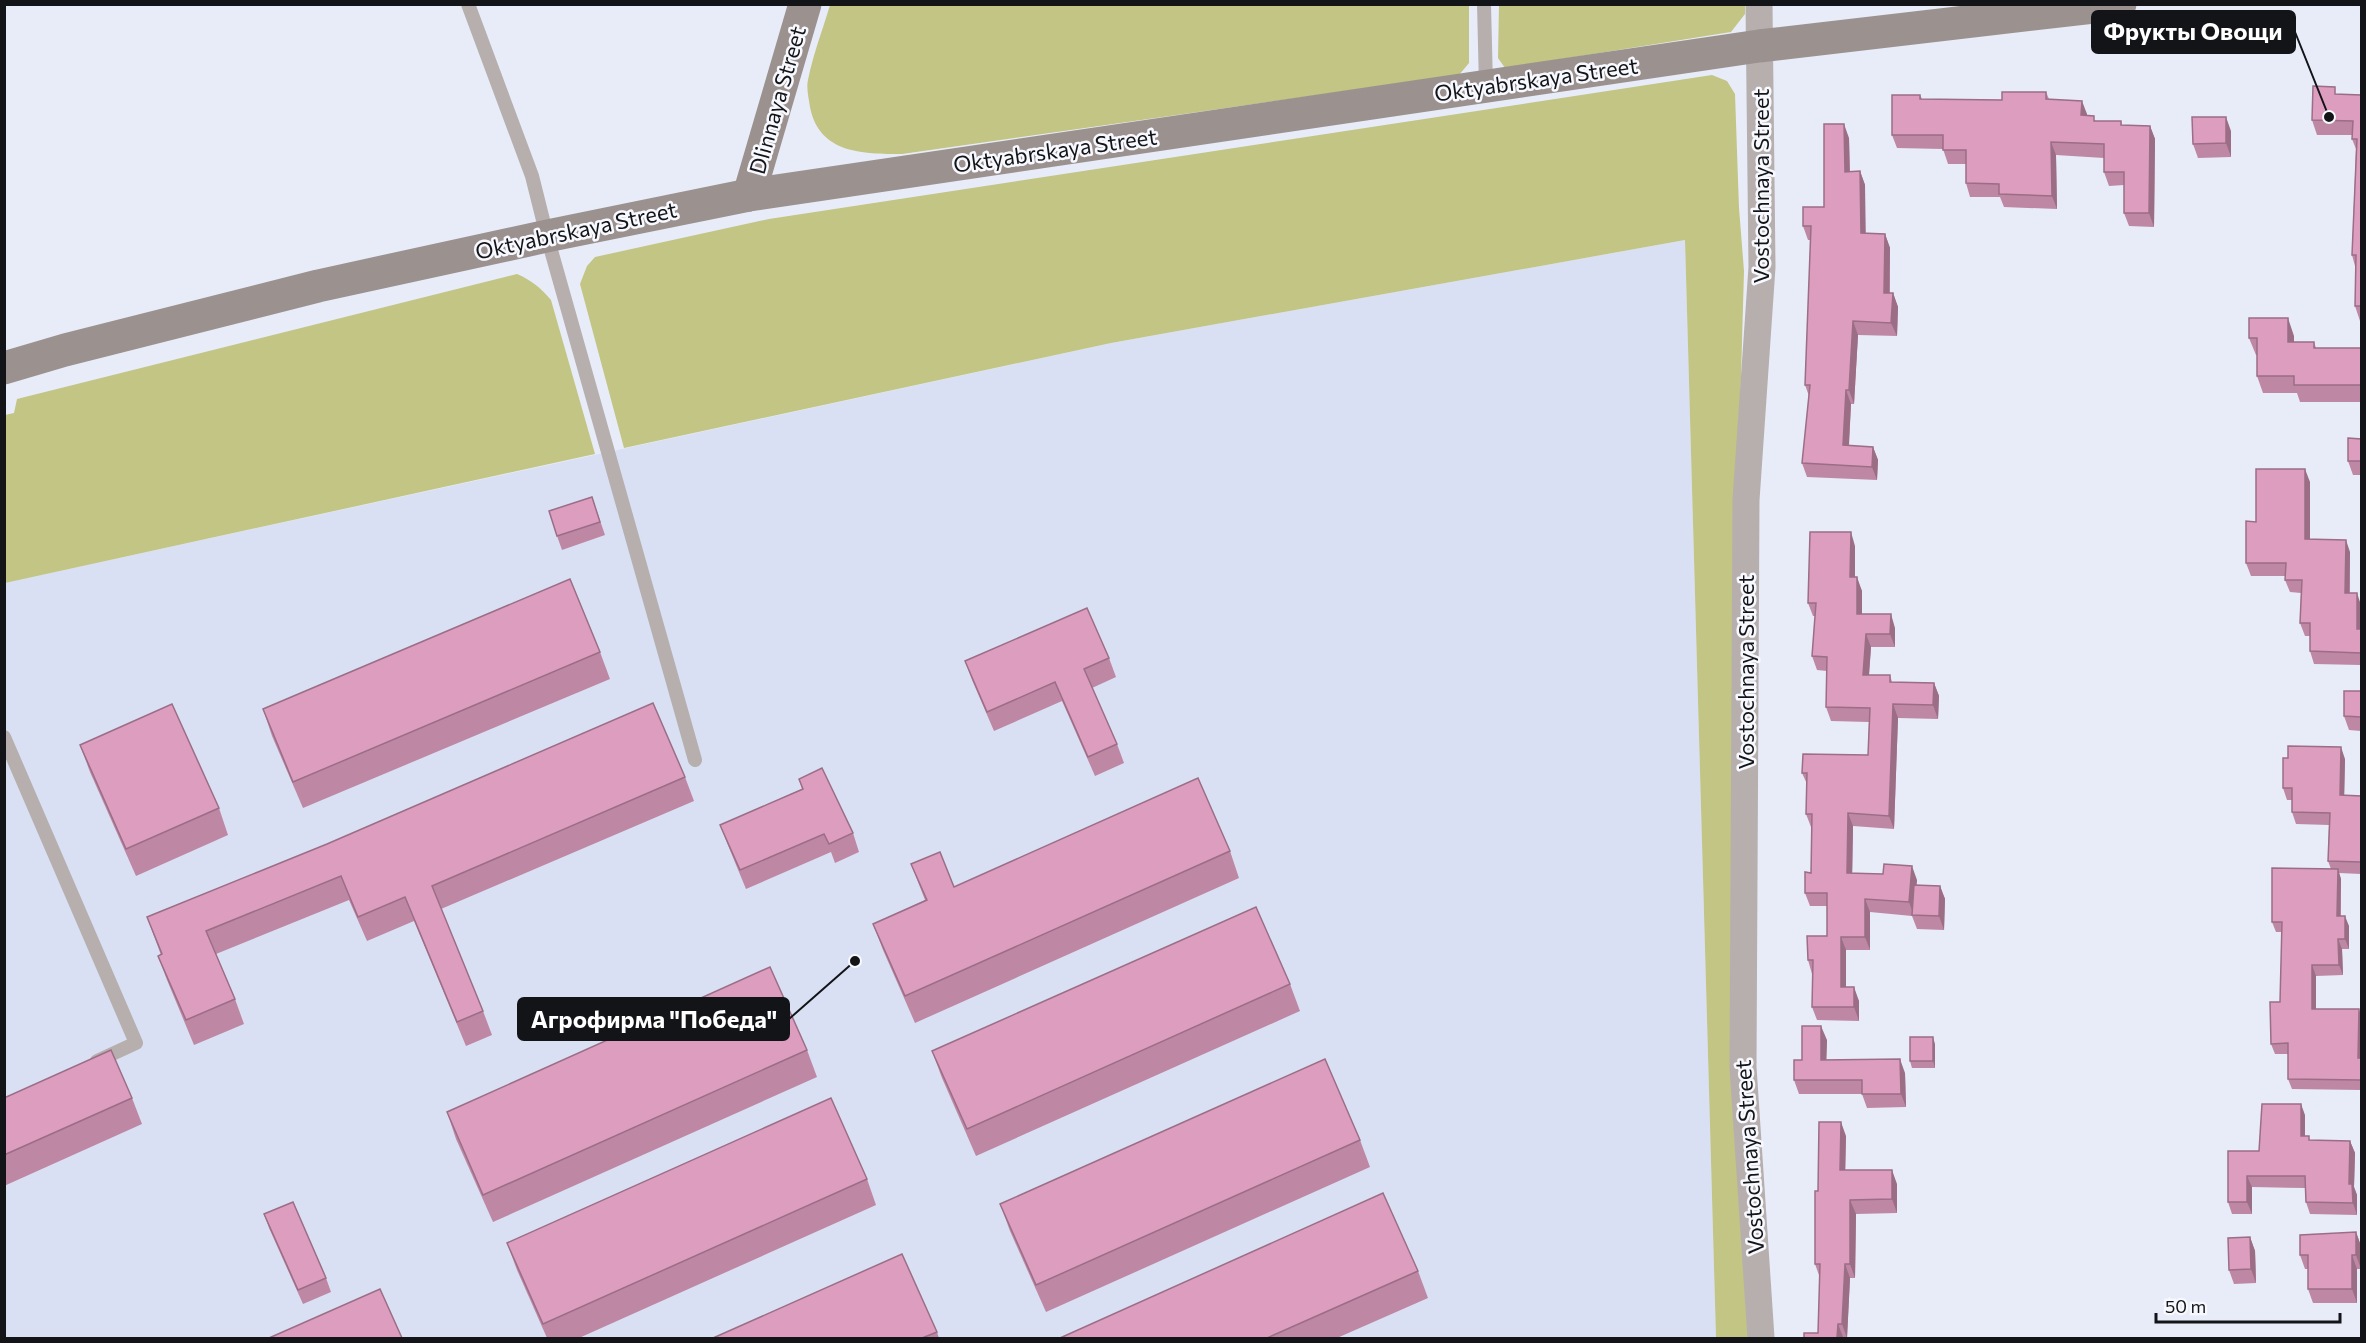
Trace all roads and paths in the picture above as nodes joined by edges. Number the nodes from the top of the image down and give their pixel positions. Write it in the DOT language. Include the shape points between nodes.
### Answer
graph roads {
  1 [pos="468,4"];
  2 [pos="805,4"];
  3 [pos="1484,4"];
  4 [pos="1759,4"];
  5 [pos="2120,4"];
  6 [pos="1759,46"];
  7 [pos="1486,86"];
  8 [pos="749,195"];
  9 [pos="547,236"];
  10 [pos="4,368"];
  11 [pos="4,738"];
  12 [pos="696,760"];
  13 [pos="86,1067"];
  14 [pos="1761,1338"];
  1 -- 9 [label="lane" via="532,176"];
  2 -- 8 [label="street, Dlinnaya Street"];
  3 -- 7 [label="lane"];
  4 -- 6 [label="street, Vostochnaya Street"];
  5 -- 6 [label="street, Oktyabrskaya Street"];
  6 -- 7 [label="street, Oktyabrskaya Street"];
  6 -- 14 [label="street, Vostochnaya Street" via="1762,267 1746,500 1743,1067"];
  7 -- 8 [label="street, Oktyabrskaya Street"];
  8 -- 9 [label="street, Oktyabrskaya Street"];
  9 -- 10 [label="street, Oktyabrskaya Street" via="318,286"];
  9 -- 12 [label="lane"];
  11 -- 13 [label="lane" via="136,1043"];
}
